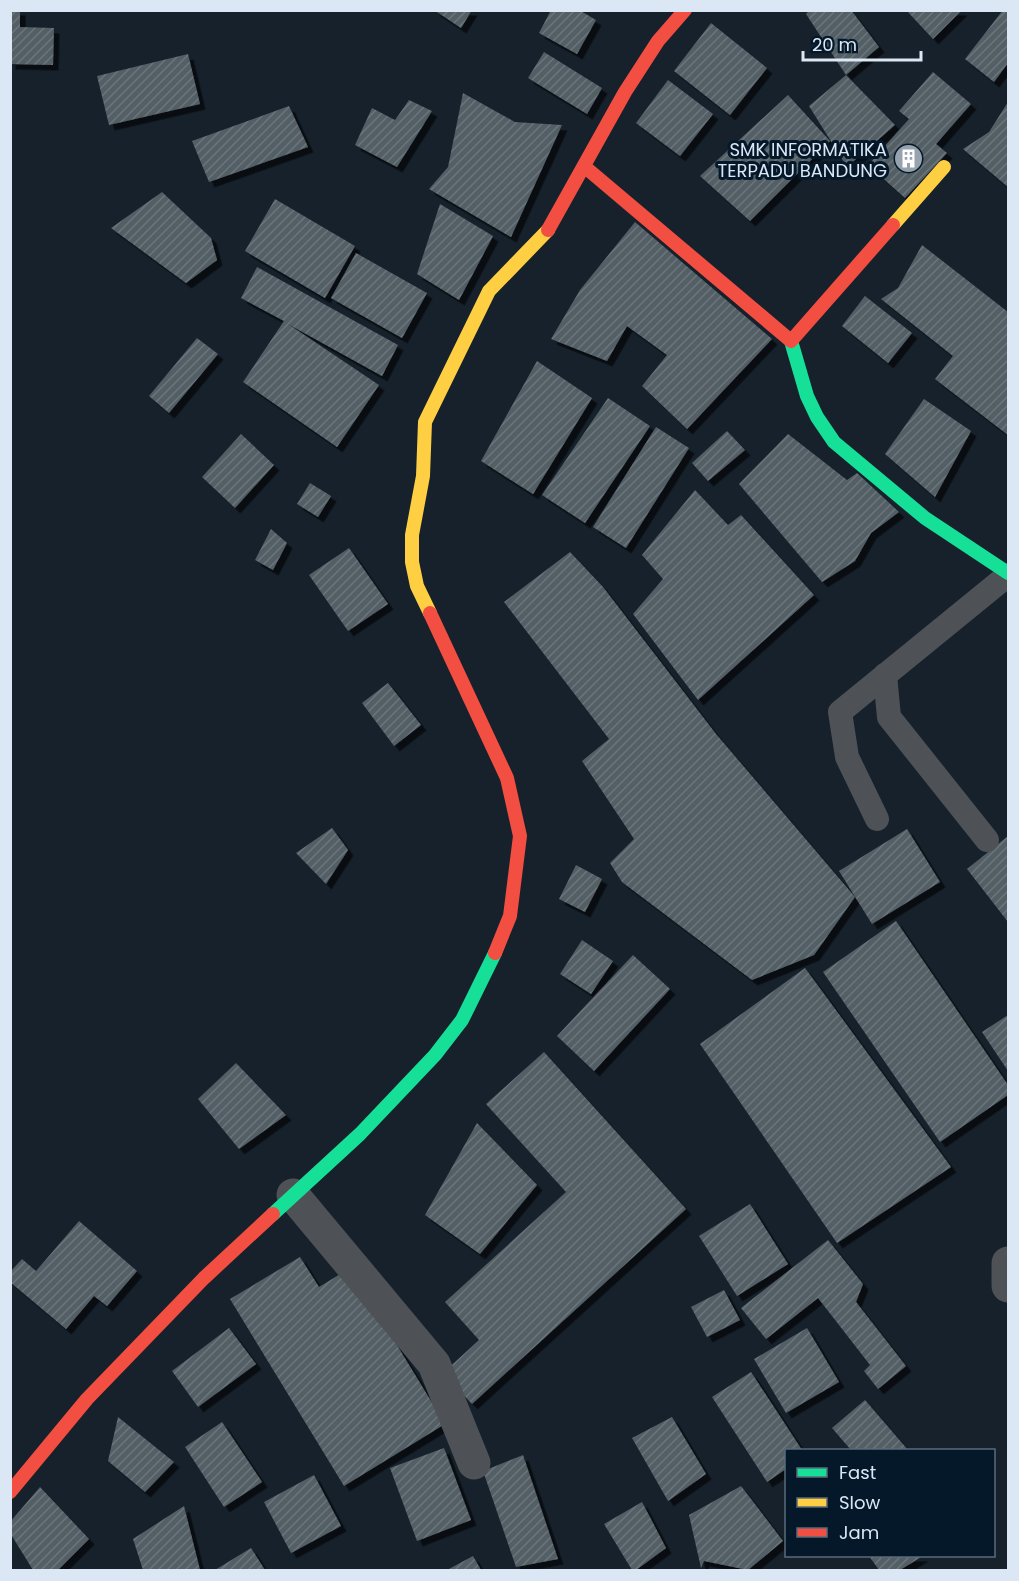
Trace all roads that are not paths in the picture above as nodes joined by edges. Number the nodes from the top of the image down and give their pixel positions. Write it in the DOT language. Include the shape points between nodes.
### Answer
graph roads {
  1 [pos="685,10"];
  2 [pos="944,166"];
  3 [pos="585,167"];
  4 [pos="791,341"];
  5 [pos="1008,574"];
  6 [pos="885,675"];
  7 [pos="877,819"];
  8 [pos="987,840"];
  9 [pos="293,1195"];
  10 [pos="1008,1263"];
  11 [pos="1008,1286"];
  12 [pos="474,1463"];
  13 [pos="10,1492"];
  1 -- 3 [label="main road" via="658,41 625,92"];
  2 -- 4 [label="main road"];
  3 -- 4 [label="main road"];
  3 -- 9 [label="main road" via="553,225 489,291 425,422 423,476 412,535 417,586 507,778 515,806 520,836 510,916 462,1020 435,1055 360,1134"];
  4 -- 5 [label="main road" via="807,395 823,427 840,447 927,520"];
  5 -- 6 [label="lane"];
  6 -- 7 [label="lane" via="840,712 847,756"];
  6 -- 8 [label="lane" via="889,717"];
  9 -- 12 [label="street" via="434,1364"];
  9 -- 13 [label="main road" via="235,1246 87,1399"];
  10 -- 11 [label="street"];
}
